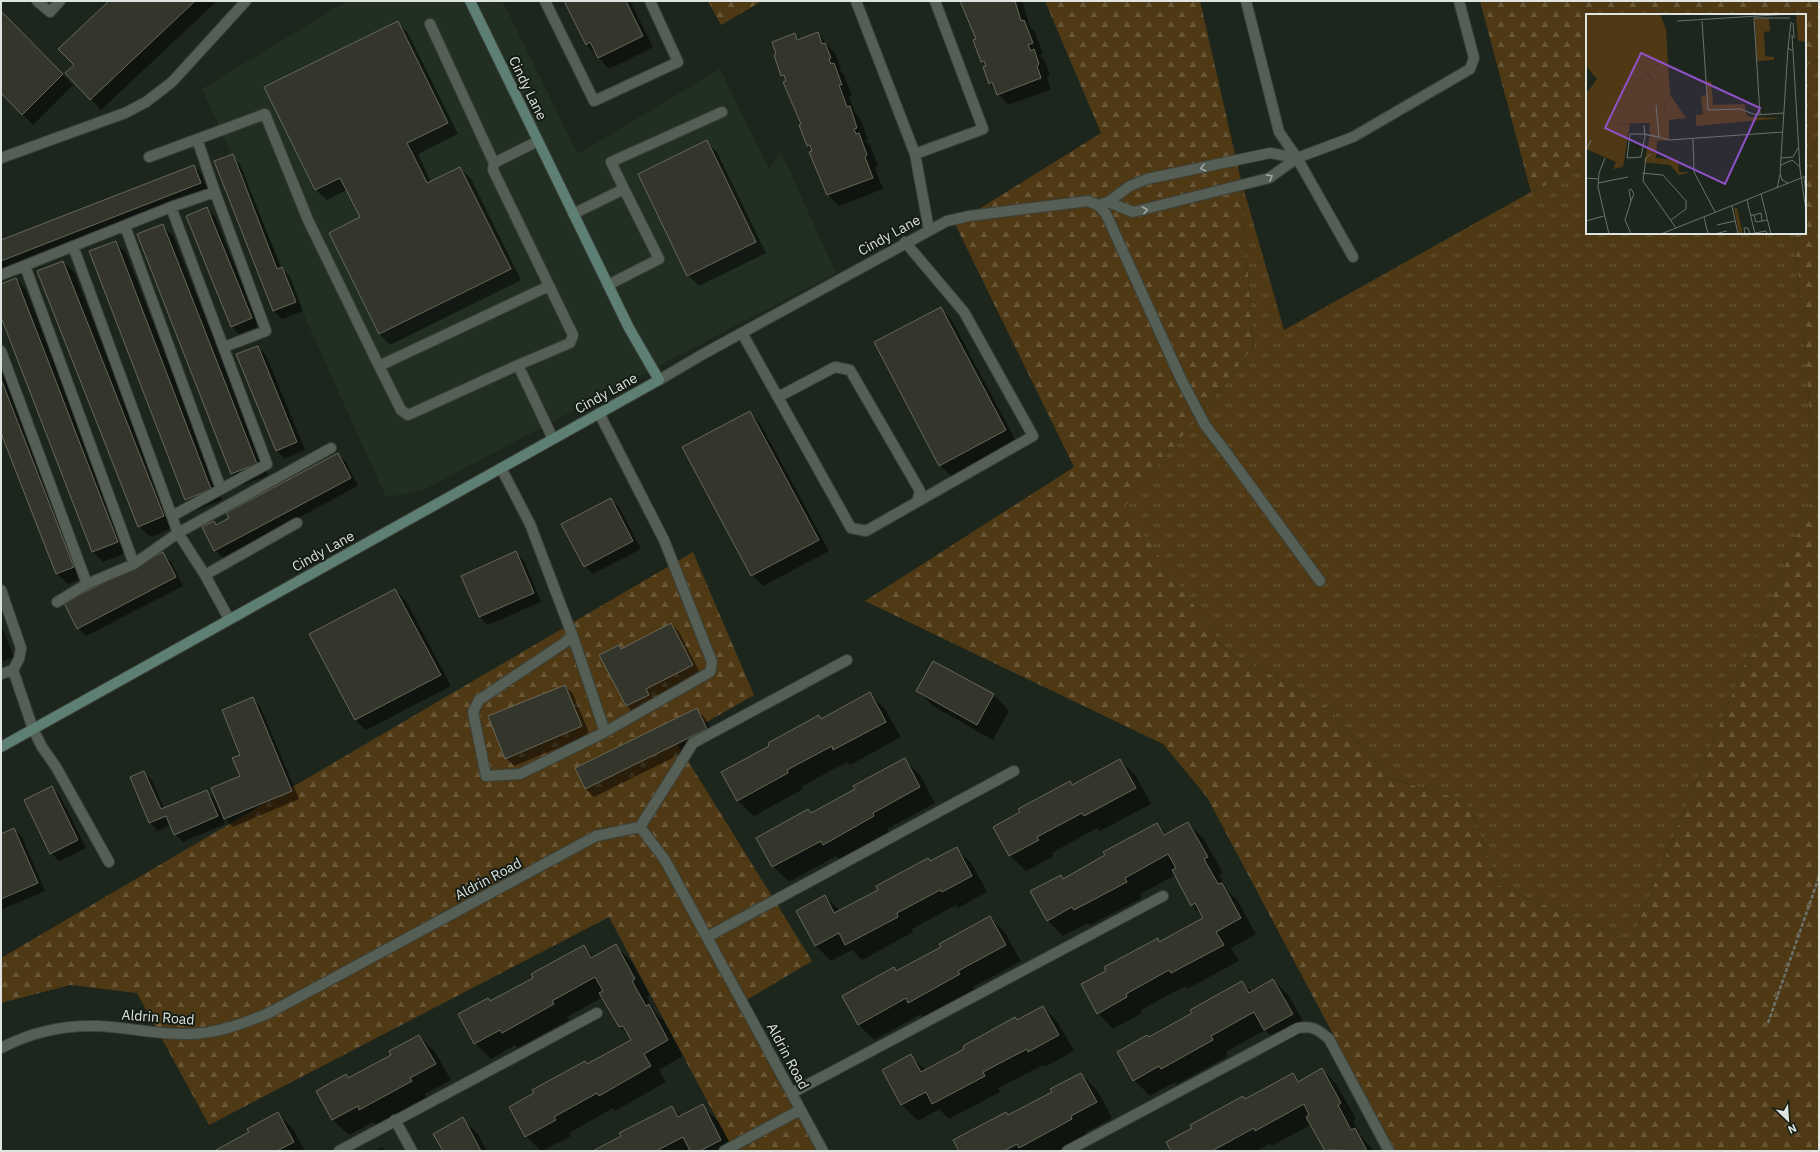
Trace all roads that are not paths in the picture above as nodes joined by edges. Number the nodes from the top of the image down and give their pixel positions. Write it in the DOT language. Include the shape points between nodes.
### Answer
graph roads {
  1 [pos="37,1"];
  2 [pos="60,1"];
  3 [pos="246,1"];
  4 [pos="470,1"];
  5 [pos="545,1"];
  6 [pos="650,1"];
  7 [pos="856,1"];
  8 [pos="935,1"];
  9 [pos="1246,1"];
  10 [pos="1459,1"];
  11 [pos="430,24"];
  12 [pos="722,112"];
  13 [pos="198,139"];
  14 [pos="538,141"];
  15 [pos="915,154"];
  16 [pos="149,157"];
  17 [pos="1,158"];
  18 [pos="1297,158"];
  19 [pos="494,163"];
  20 [pos="624,189"];
  21 [pos="215,192"];
  22 [pos="1103,204"];
  23 [pos="172,207"];
  24 [pos="573,214"];
  25 [pos="125,226"];
  26 [pos="928,230"];
  27 [pos="905,242"];
  28 [pos="73,246"];
  29 [pos="1353,257"];
  30 [pos="25,266"];
  31 [pos="1,274"];
  32 [pos="608,285"];
  33 [pos="549,286"];
  34 [pos="742,333"];
  35 [pos="224,347"];
  36 [pos="1,351"];
  37 [pos="518,365"];
  38 [pos="380,366"];
  39 [pos="659,380"];
  40 [pos="778,397"];
  41 [pos="599,413"];
  42 [pos="553,439"];
  43 [pos="331,448"];
  44 [pos="501,468"];
  45 [pos="221,489"];
  46 [pos="916,502"];
  47 [pos="172,516"];
  48 [pos="297,523"];
  49 [pos="178,533"];
  50 [pos="134,564"];
  51 [pos="204,575"];
  52 [pos="1320,581"];
  53 [pos="87,584"];
  54 [pos="1,590"];
  55 [pos="57,602"];
  56 [pos="230,619"];
  57 [pos="572,637"];
  58 [pos="847,660"];
  59 [pos="13,670"];
  60 [pos="1,674"];
  61 [pos="33,729"];
  62 [pos="605,732"];
  63 [pos="1,747"];
  64 [pos="1014,771"];
  65 [pos="640,827"];
  66 [pos="109,862"];
  67 [pos="1163,896"];
  68 [pos="707,937"];
  69 [pos="597,1013"];
  70 [pos="1,1048"];
  71 [pos="792,1093"];
  72 [pos="800,1110"];
  73 [pos="395,1120"];
  74 [pos="339,1151"];
  75 [pos="412,1151"];
  76 [pos="724,1151"];
  77 [pos="823,1151"];
  78 [pos="1067,1151"];
  79 [pos="1389,1151"];
  1 -- 2 [label="street" via="50,12"];
  3 -- 17 [label="street" via="172,82 146,102 125,113"];
  4 -- 14 [label="street, Cindy Lane"];
  5 -- 6 [label="street" via="594,101 678,62"];
  7 -- 15 [label="street"];
  8 -- 15 [label="street" via="982,129"];
  9 -- 18 [label="street" via="1279,132"];
  10 -- 18 [label="street, Cindy Lane" via="1474,58 1470,69 1353,137"];
  11 -- 19 [label="street"];
  12 -- 20 [label="street" via="611,162"];
  13 -- 16 [label="street"];
  13 -- 21 [label="street"];
  13 -- 38 [label="street" via="265,114 308,220"];
  14 -- 19 [label="street"];
  14 -- 24 [label="street, Cindy Lane"];
  15 -- 26 [label="street"];
  18 -- 22 [label="street, one-way" via="1270,153 1147,179 1130,186"];
  22 -- 18 [label="street, Cindy Lane, one-way" via="1133,212 1269,178"];
  18 -- 29 [label="street"];
  19 -- 33 [label="street" via="493,170"];
  20 -- 24 [label="street"];
  20 -- 32 [label="street" via="659,260"];
  21 -- 23 [label="street"];
  21 -- 35 [label="street" via="266,332"];
  22 -- 26 [label="street, Cindy Lane" via="1088,201 969,216 947,221"];
  22 -- 52 [label="street" via="1181,379 1205,426"];
  23 -- 25 [label="street"];
  23 -- 35 [label="street"];
  24 -- 32 [label="street, Cindy Lane"];
  25 -- 28 [label="street"];
  25 -- 45 [label="street"];
  26 -- 27 [label="street, Cindy Lane"];
  27 -- 34 [label="street, Cindy Lane"];
  27 -- 46 [label="street" via="964,312 1033,436"];
  28 -- 30 [label="street"];
  28 -- 47 [label="street"];
  30 -- 31 [label="street"];
  30 -- 50 [label="street"];
  32 -- 39 [label="street, Cindy Lane"];
  33 -- 37 [label="street" via="573,335 570,343"];
  33 -- 38 [label="street"];
  34 -- 39 [label="street, Cindy Lane"];
  34 -- 40 [label="street"];
  35 -- 45 [label="street" via="267,464"];
  36 -- 53 [label="street"];
  37 -- 38 [label="street" via="408,415 401,410"];
  37 -- 42 [label="street"];
  39 -- 41 [label="street, Cindy Lane"];
  40 -- 46 [label="street" via="851,528 866,531"];
  40 -- 46 [label="street" via="835,367 850,370 920,491"];
  41 -- 42 [label="street, Cindy Lane"];
  41 -- 62 [label="street" via="664,540 712,662 710,672"];
  42 -- 44 [label="street, Cindy Lane"];
  43 -- 49 [label="street"];
  44 -- 56 [label="street, Cindy Lane"];
  44 -- 57 [label="street" via="530,524"];
  45 -- 47 [label="street"];
  47 -- 49 [label="street"];
  48 -- 51 [label="street"];
  49 -- 50 [label="street"];
  49 -- 51 [label="street"];
  50 -- 53 [label="street"];
  51 -- 56 [label="street"];
  53 -- 55 [label="street"];
  54 -- 59 [label="street" via="21,648"];
  56 -- 61 [label="street, Cindy Lane"];
  57 -- 62 [label="street"];
  57 -- 62 [label="street" via="479,700 472,712 486,776 520,774"];
  58 -- 65 [label="street" via="694,742"];
  59 -- 60 [label="street"];
  59 -- 61 [label="street"];
  61 -- 63 [label="street, Cindy Lane"];
  61 -- 66 [label="street"];
  64 -- 68 [label="street"];
  65 -- 68 [label="street, Aldrin Road" via="665,860"];
  65 -- 70 [label="street, Aldrin Road" via="596,836 276,1009 244,1023 216,1031 186,1034 159,1034 100,1026 79,1026 37,1034"];
  67 -- 71 [label="street"];
  68 -- 71 [label="street, Aldrin Road"];
  69 -- 73 [label="street"];
  71 -- 72 [label="street, Aldrin Road"];
  72 -- 76 [label="street"];
  72 -- 77 [label="street, Aldrin Road"];
  73 -- 74 [label="street"];
  73 -- 75 [label="street"];
  78 -- 79 [label="street" via="1298,1028 1307,1026 1319,1030 1329,1039"];
}
